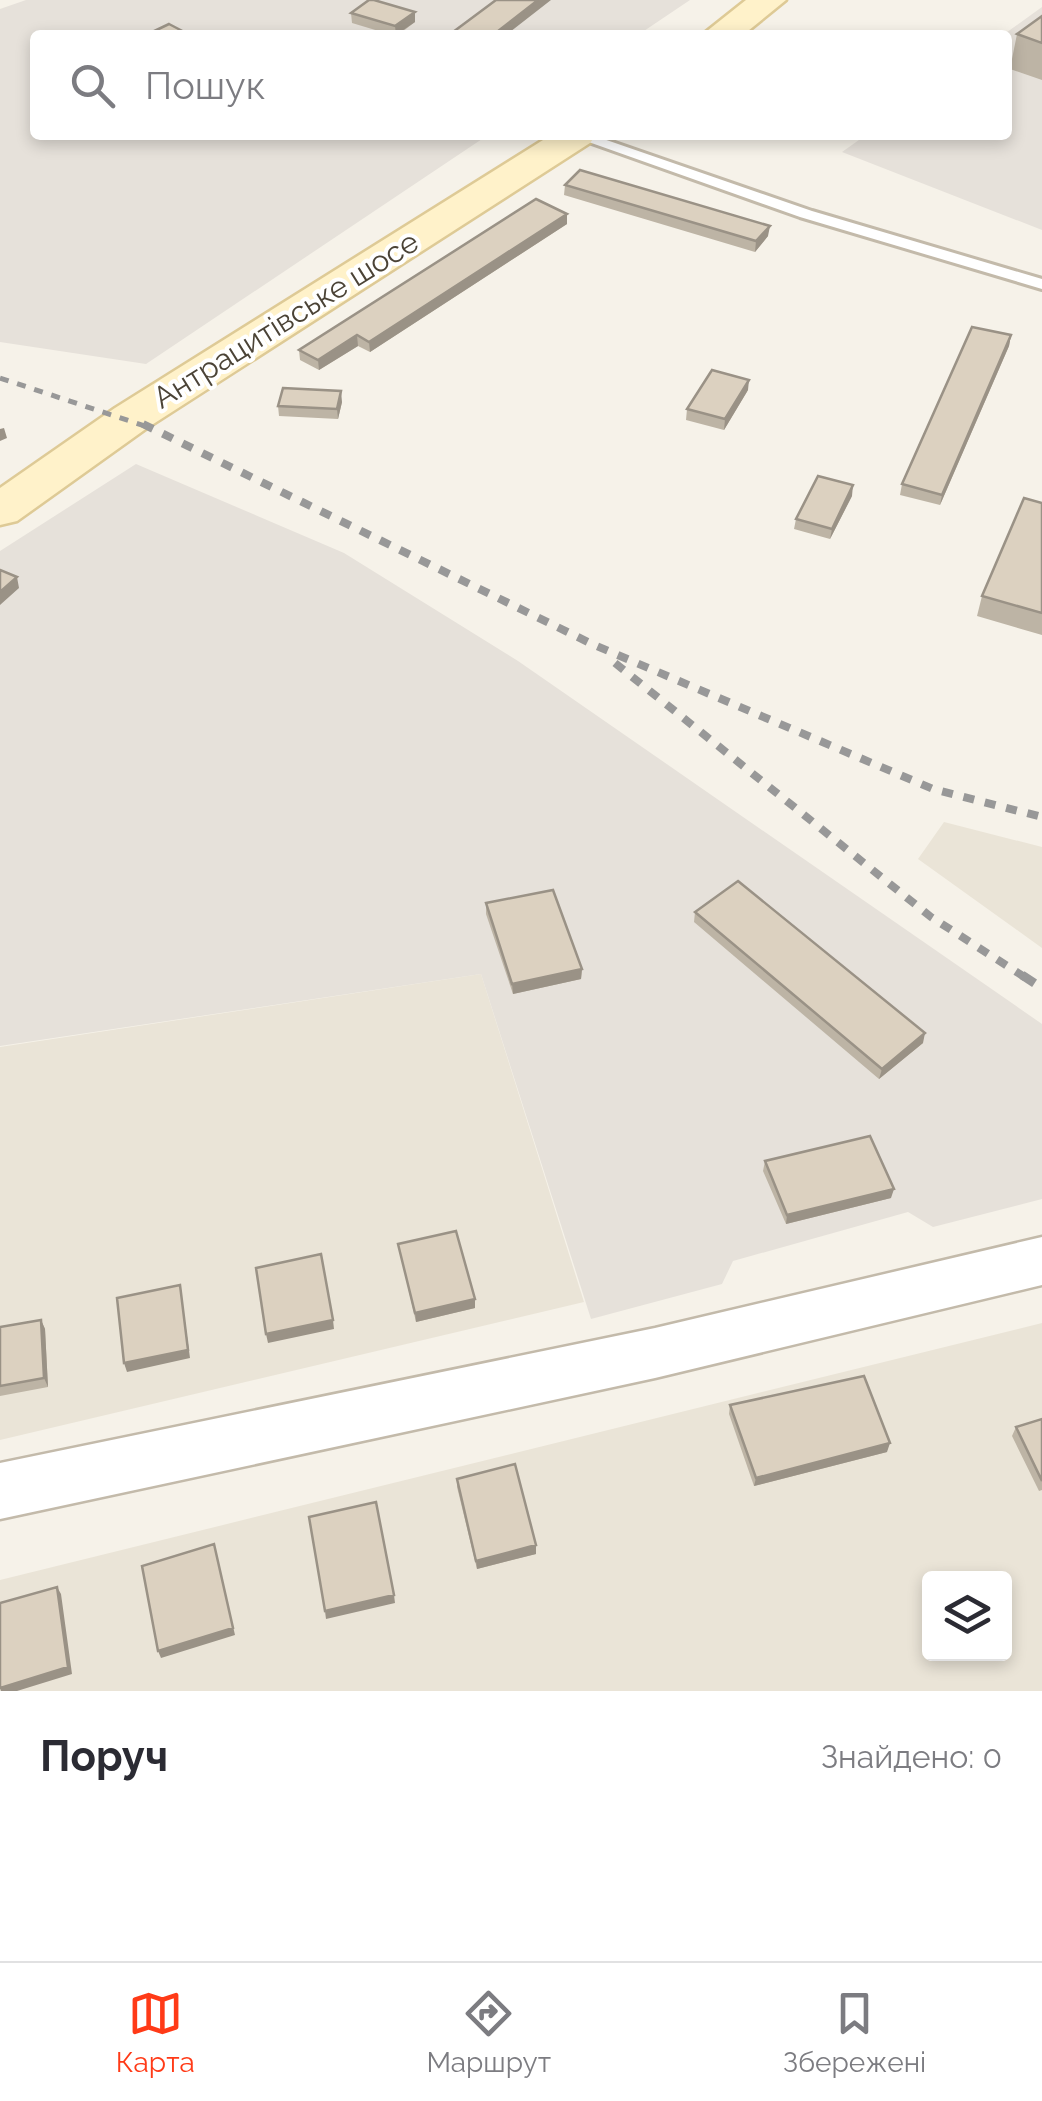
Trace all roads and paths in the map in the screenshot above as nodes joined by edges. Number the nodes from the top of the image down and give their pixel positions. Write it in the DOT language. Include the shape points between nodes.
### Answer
graph roads {
  1 [pos="770,0"];
  2 [pos="727,30"];
  3 [pos="569,140"];
  4 [pos="591,140"];
  5 [pos="1042,284"];
  6 [pos="0,510"];
  7 [pos="1042,1261"];
  8 [pos="0,1491"];
  1 -- 2 [label="main road"];
  3 -- 6 [label="main road, Антрацитівське шосе" via="130,418"];
  4 -- 5 [label="lane" via="806,214"];
  7 -- 8 [label="street" via="655,1352"];
}
